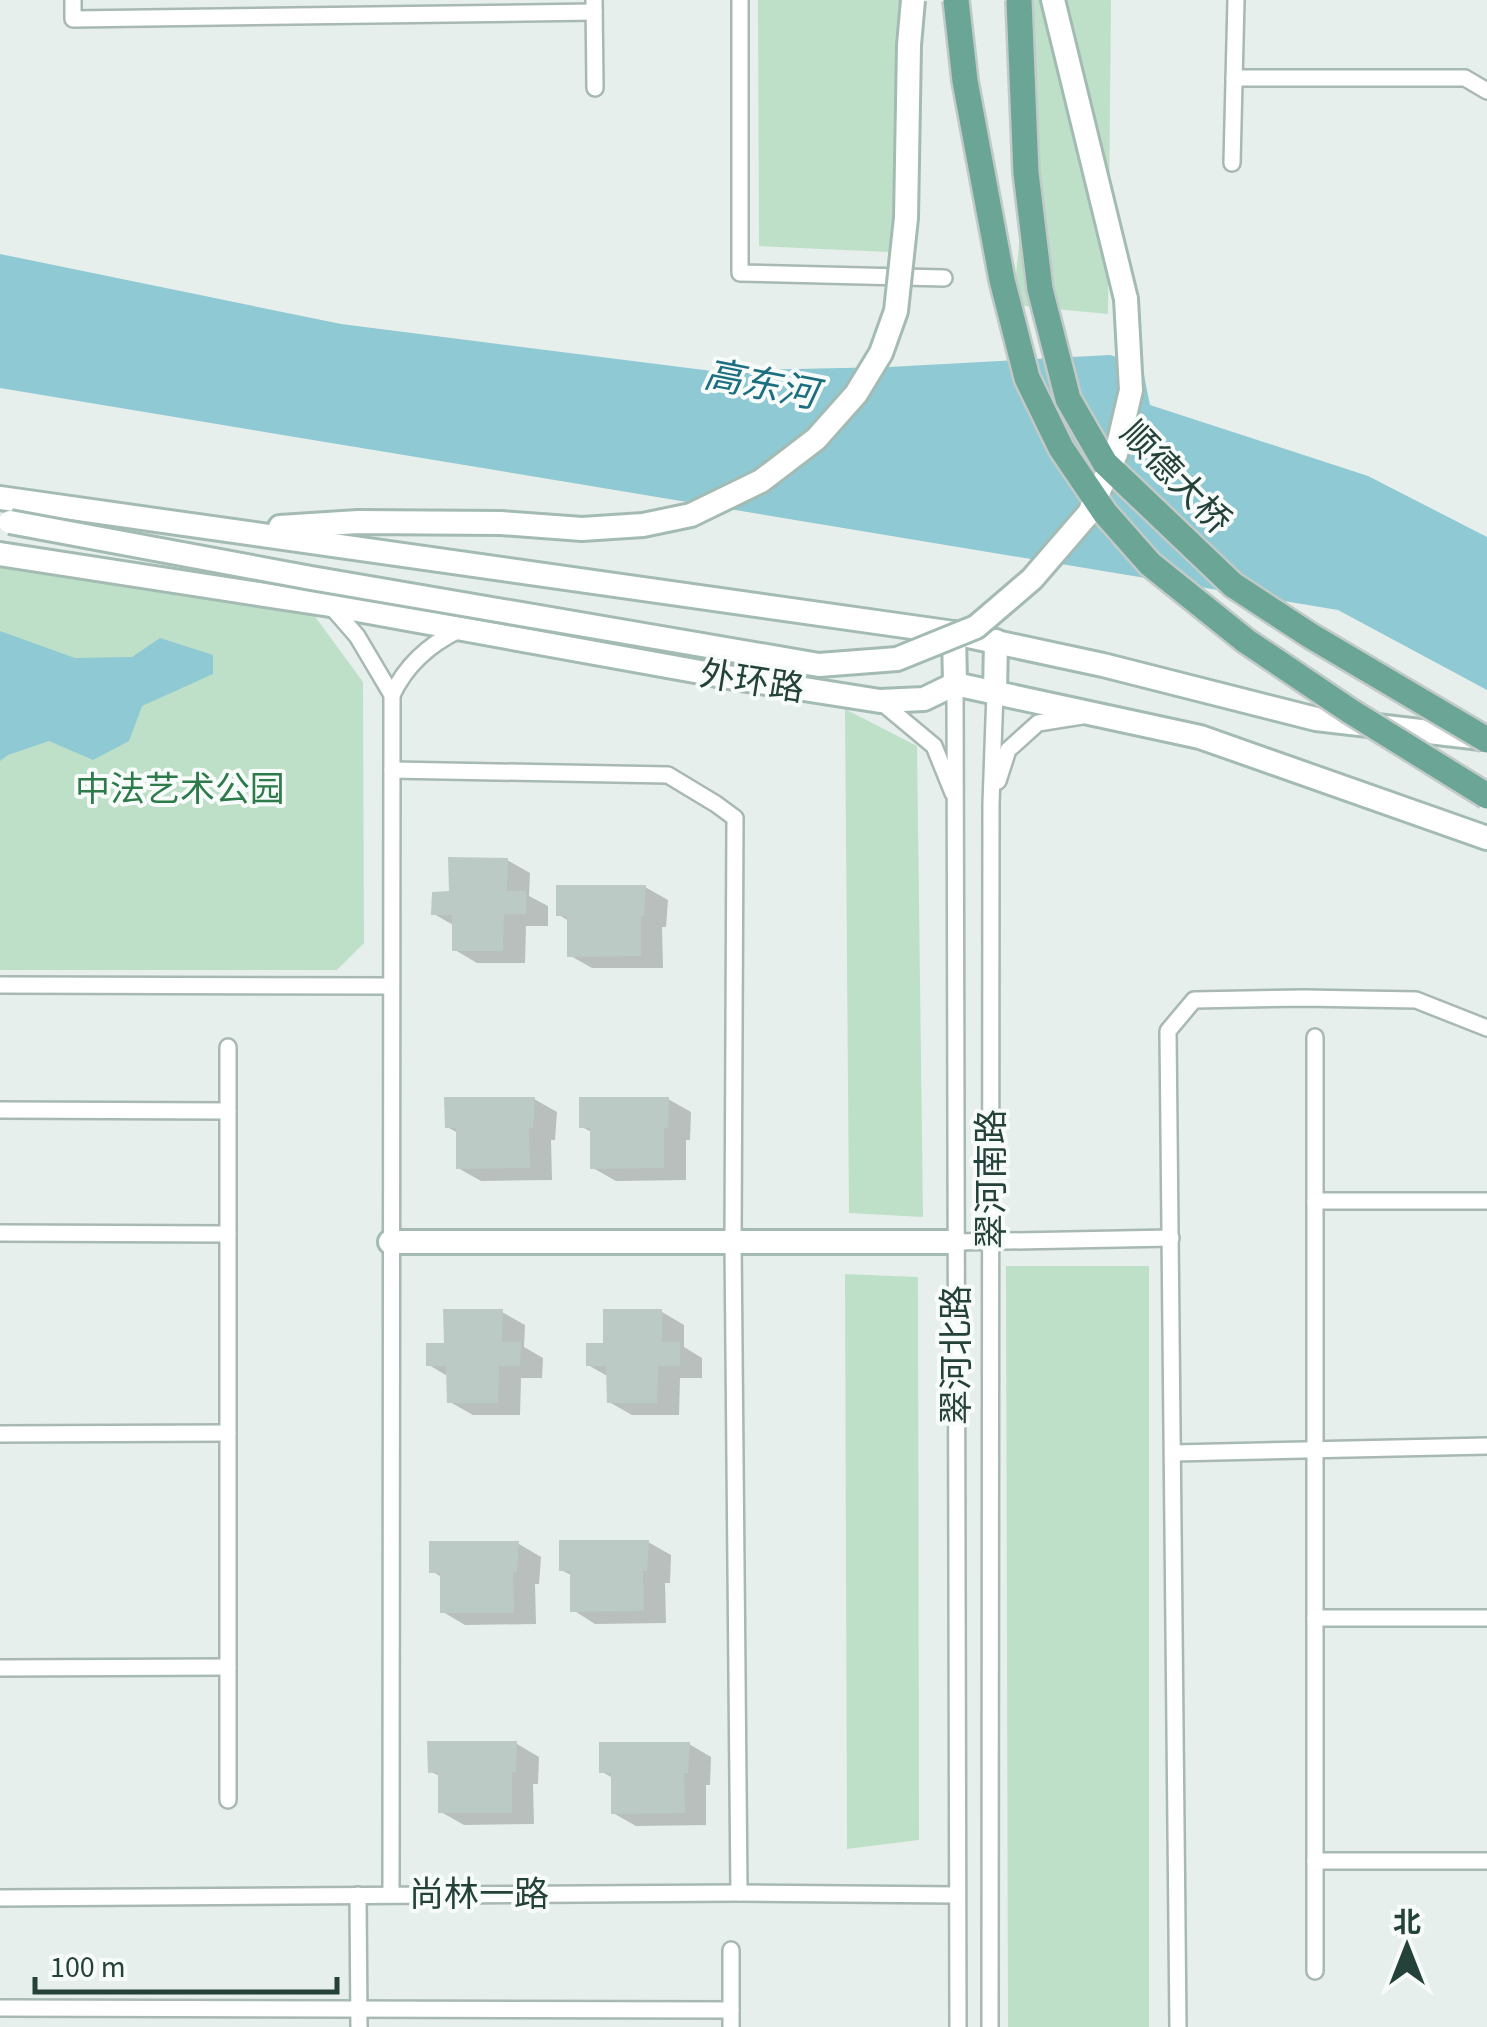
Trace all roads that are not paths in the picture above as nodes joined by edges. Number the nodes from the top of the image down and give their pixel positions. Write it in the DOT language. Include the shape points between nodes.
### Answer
graph roads {
  1 [pos="73,0"];
  2 [pos="740,0"];
  3 [pos="913,0"];
  4 [pos="956,0"];
  5 [pos="1019,0"];
  6 [pos="1053,0"];
  7 [pos="1236,0"];
  8 [pos="594,6"];
  9 [pos="1234,78"];
  10 [pos="595,88"];
  11 [pos="1487,90"];
  12 [pos="1232,163"];
  13 [pos="944,278"];
  14 [pos="0,498"];
  15 [pos="5,522"];
  16 [pos="230,530"];
  17 [pos="0,554"];
  18 [pos="330,605"];
  19 [pos="461,629"];
  20 [pos="954,633"];
  21 [pos="996,641"];
  22 [pos="954,684"];
  23 [pos="994,692"];
  24 [pos="392,695"];
  25 [pos="880,701"];
  26 [pos="1094,714"];
  27 [pos="1487,740"];
  28 [pos="392,770"];
  29 [pos="1487,796"];
  30 [pos="956,802"];
  31 [pos="992,804"];
  32 [pos="1487,838"];
  33 [pos="0,985"];
  34 [pos="391,986"];
  35 [pos="1487,1028"];
  36 [pos="1315,1037"];
  37 [pos="228,1047"];
  38 [pos="0,1110"];
  39 [pos="228,1111"];
  40 [pos="1315,1201"];
  41 [pos="1487,1201"];
  42 [pos="0,1233"];
  43 [pos="228,1234"];
  44 [pos="1171,1238"];
  45 [pos="733,1240"];
  46 [pos="991,1240"];
  47 [pos="390,1242"];
  48 [pos="956,1242"];
  49 [pos="228,1433"];
  50 [pos="0,1434"];
  51 [pos="1487,1446"];
  52 [pos="1315,1449"];
  53 [pos="1174,1453"];
  54 [pos="1315,1618"];
  55 [pos="1487,1618"];
  56 [pos="228,1667"];
  57 [pos="0,1668"];
  58 [pos="228,1800"];
  59 [pos="1487,1861"];
  60 [pos="1315,1862"];
  61 [pos="739,1894"];
  62 [pos="358,1895"];
  63 [pos="392,1895"];
  64 [pos="958,1895"];
  65 [pos="0,1898"];
  66 [pos="731,1950"];
  67 [pos="1315,1971"];
  68 [pos="0,2008"];
  69 [pos="359,2009"];
  70 [pos="731,2019"];
  71 [pos="359,2027"];
  72 [pos="958,2027"];
  73 [pos="990,2027"];
  74 [pos="1178,2027"];
  1 -- 8 [label="street" via="73,18"];
  2 -- 13 [label="street" via="740,273"];
  3 -- 16 [label="street, bridge" via="896,310 856,394 816,440 761,481 692,514 642,525 358,522"];
  4 -- 29 [label="main road, bridge" via="1002,280 1028,378 1061,448 1150,564 1246,641"];
  5 -- 27 [label="main road, 顺德大桥, bridge" via="1026,173 1040,289 1068,399 1106,463 1233,585"];
  6 -- 15 [label="street, bridge" via="1126,299 1131,390 1116,454 1089,513 1032,579 976,627 897,659 819,665"];
  7 -- 9 [label="street"];
  8 -- 10 [label="street"];
  9 -- 11 [label="street" via="1465,78"];
  9 -- 12 [label="street"];
  14 -- 16 [label="street"];
  16 -- 20 [label="street"];
  17 -- 18 [label="street, 外环路"];
  18 -- 19 [label="street, 外环路"];
  18 -- 24 [label="street"];
  19 -- 24 [label="street" via="402,674"];
  19 -- 25 [label="street, 外环路"];
  20 -- 21 [label="street"];
  20 -- 22 [label="street"];
  21 -- 23 [label="street"];
  21 -- 27 [label="street" via="1316,719"];
  22 -- 23 [label="street"];
  22 -- 25 [label="street, 外环路" via="924,699"];
  22 -- 30 [label="street, 翠河北路"];
  23 -- 26 [label="street"];
  23 -- 31 [label="street, 翠河南路"];
  24 -- 28 [label="street"];
  25 -- 30 [label="street" via="934,746"];
  26 -- 31 [label="street" via="1038,723 1008,750"];
  26 -- 32 [label="street" via="1200,737"];
  28 -- 34 [label="street"];
  28 -- 45 [label="street" via="668,776 735,818"];
  30 -- 48 [label="street, 翠河北路"];
  31 -- 46 [label="street, 翠河南路"];
  33 -- 34 [label="street"];
  34 -- 47 [label="street"];
  35 -- 44 [label="street" via="1416,1000 1194,1000 1168,1031"];
  36 -- 40 [label="street"];
  37 -- 39 [label="street"];
  38 -- 39 [label="street"];
  39 -- 43 [label="street"];
  40 -- 41 [label="street"];
  40 -- 52 [label="street"];
  42 -- 43 [label="street"];
  43 -- 49 [label="street"];
  44 -- 46 [label="street"];
  44 -- 53 [label="street"];
  45 -- 47 [label="street"];
  45 -- 48 [label="street"];
  45 -- 61 [label="street"];
  46 -- 48 [label="street"];
  46 -- 73 [label="street, 翠河南路"];
  47 -- 63 [label="street"];
  48 -- 64 [label="street, 翠河北路"];
  49 -- 50 [label="street"];
  49 -- 56 [label="street"];
  51 -- 52 [label="street"];
  52 -- 53 [label="street"];
  52 -- 54 [label="street"];
  53 -- 74 [label="street"];
  54 -- 55 [label="street"];
  54 -- 60 [label="street"];
  56 -- 57 [label="street"];
  56 -- 58 [label="street"];
  59 -- 60 [label="street"];
  60 -- 67 [label="street"];
  61 -- 63 [label="street, 尚林一路"];
  61 -- 64 [label="street, 尚林一路"];
  62 -- 63 [label="street, 尚林一路"];
  62 -- 65 [label="street, 尚林一路"];
  62 -- 69 [label="street"];
  64 -- 72 [label="street, 翠河北路"];
  66 -- 70 [label="street"];
  68 -- 69 [label="street"];
  69 -- 70 [label="street"];
  69 -- 71 [label="street"];
}
